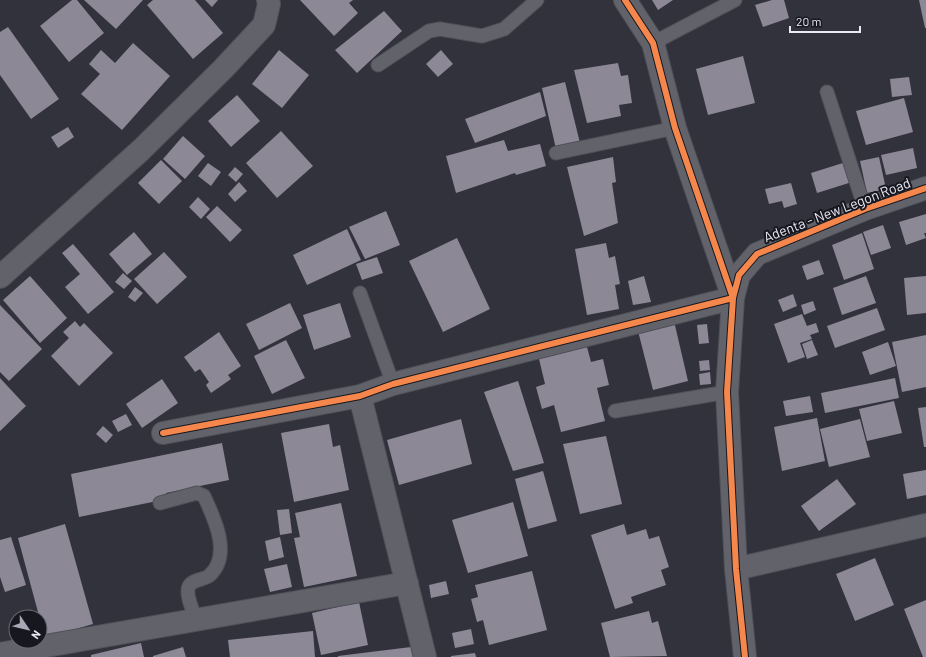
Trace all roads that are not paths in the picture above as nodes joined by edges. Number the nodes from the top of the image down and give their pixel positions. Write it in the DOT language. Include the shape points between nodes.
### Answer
graph roads {
  1 [pos="268,0"];
  2 [pos="537,0"];
  3 [pos="625,0"];
  4 [pos="735,0"];
  5 [pos="653,43"];
  6 [pos="378,65"];
  7 [pos="826,92"];
  8 [pos="675,128"];
  9 [pos="556,153"];
  10 [pos="926,188"];
  11 [pos="865,209"];
  12 [pos="0,277"];
  13 [pos="360,293"];
  14 [pos="733,298"];
  15 [pos="393,384"];
  16 [pos="727,392"];
  17 [pos="360,396"];
  18 [pos="615,410"];
  19 [pos="163,432"];
  20 [pos="160,503"];
  21 [pos="926,525"];
  22 [pos="736,569"];
  23 [pos="407,583"];
  24 [pos="196,619"];
  25 [pos="0,654"];
  26 [pos="425,657"];
  27 [pos="745,657"];
  1 -- 12 [label="street" via="264,25 223,69 141,150"];
  2 -- 6 [label="lane" via="504,29 482,36 440,29 429,31"];
  3 -- 5 [label="street"];
  4 -- 5 [label="lane"];
  5 -- 8 [label="street"];
  7 -- 11 [label="lane"];
  8 -- 9 [label="lane"];
  8 -- 14 [label="street"];
  10 -- 11 [label="street, Adenta - New Legon Road"];
  11 -- 14 [label="street, Adenta - New Legon Road" via="757,254 739,275"];
  13 -- 15 [label="lane"];
  14 -- 15 [label="street"];
  14 -- 16 [label="street"];
  15 -- 17 [label="street"];
  16 -- 18 [label="lane"];
  16 -- 22 [label="street"];
  17 -- 19 [label="street"];
  17 -- 23 [label="street"];
  20 -- 24 [label="lane" via="197,493 204,496 221,541 218,564 214,570 209,576 193,582 187,592"];
  21 -- 22 [label="street"];
  22 -- 27 [label="street"];
  23 -- 24 [label="street"];
  23 -- 26 [label="street"];
  24 -- 25 [label="street"];
}
